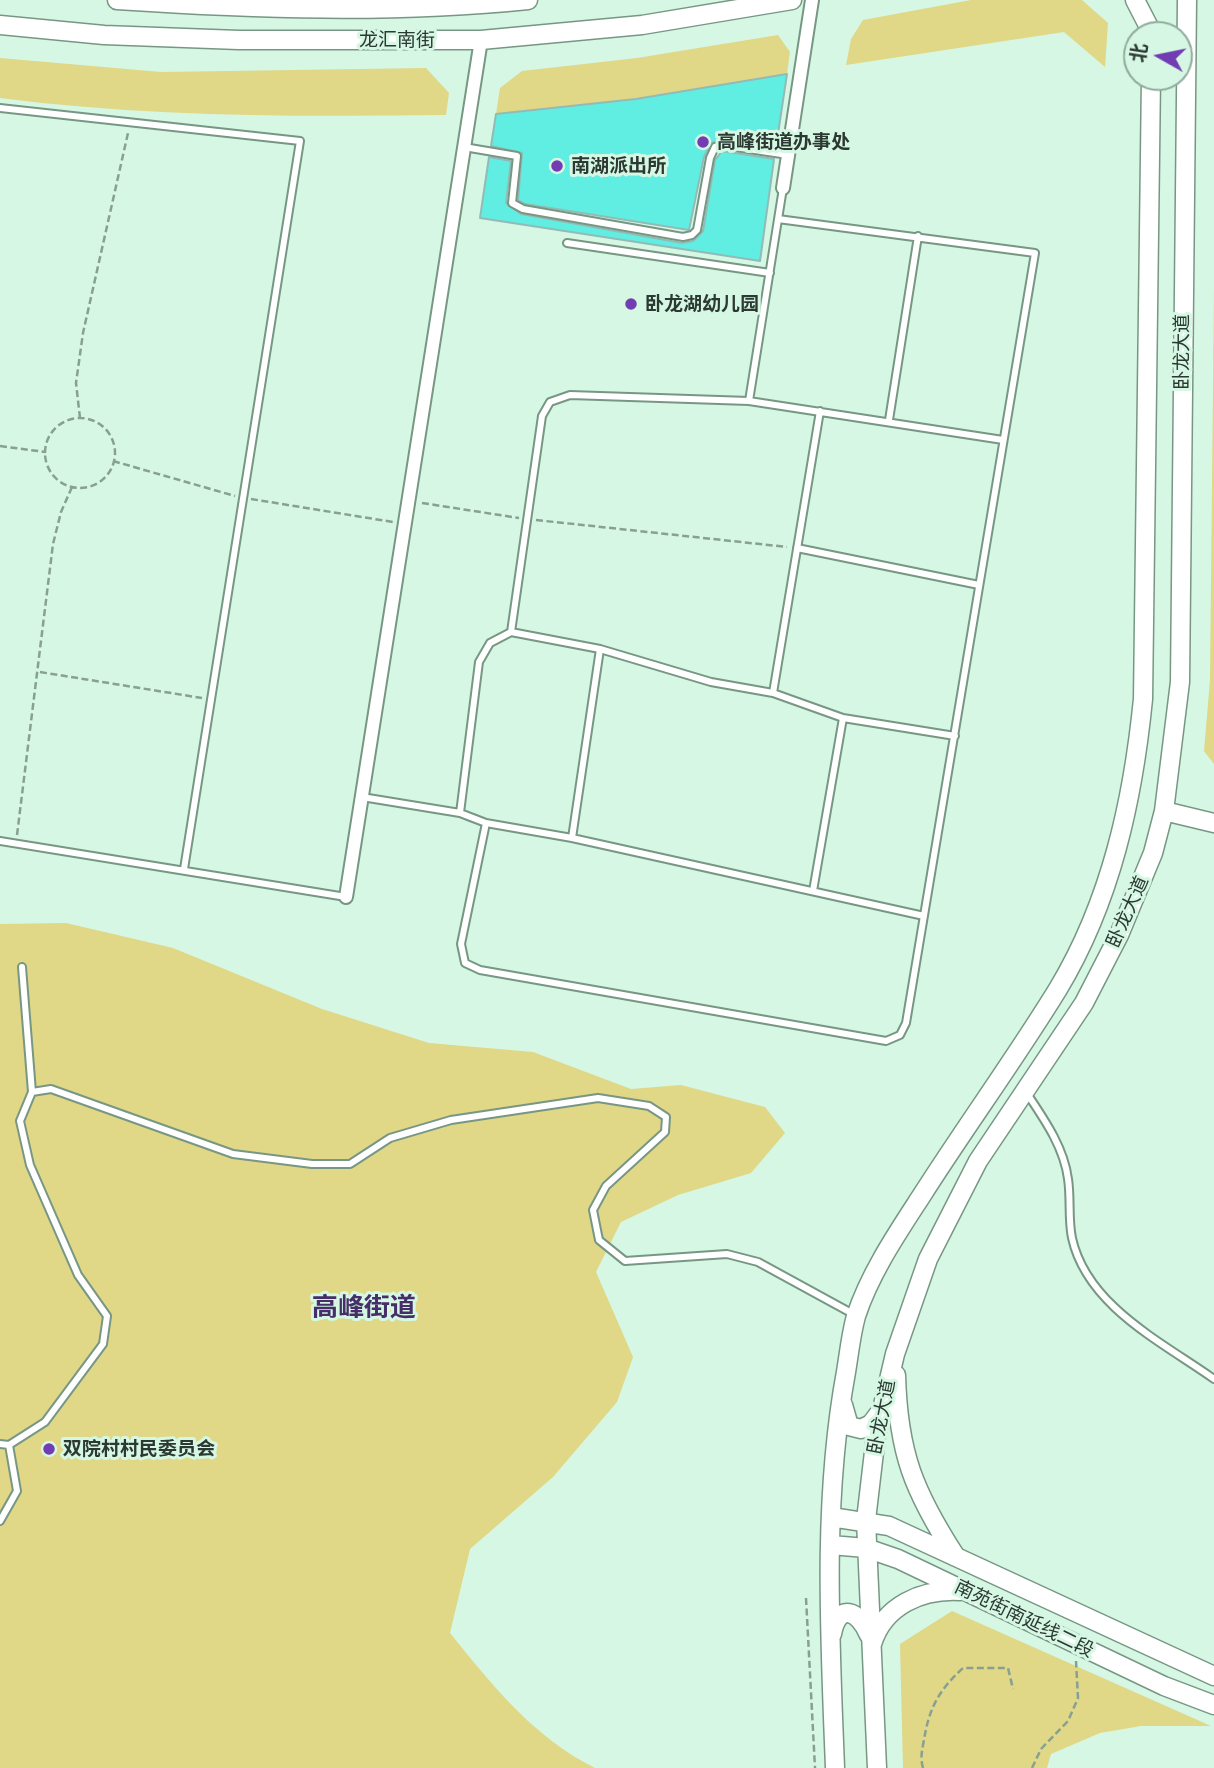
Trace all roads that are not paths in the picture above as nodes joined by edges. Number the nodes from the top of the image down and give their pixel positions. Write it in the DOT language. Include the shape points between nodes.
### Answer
graph roads {
  1 [pos="117,0"];
  2 [pos="528,0"];
  3 [pos="792,0"];
  4 [pos="812,0"];
  5 [pos="1135,0"];
  6 [pos="1150,0"];
  7 [pos="1187,0"];
  8 [pos="1195,0"];
  9 [pos="1145,21"];
  10 [pos="1151,21"];
  11 [pos="1186,21"];
  12 [pos="1187,21"];
  13 [pos="0,25"];
  14 [pos="481,40"];
  15 [pos="1151,91"];
  16 [pos="1185,91"];
  17 [pos="0,108"];
  18 [pos="464,147"];
  19 [pos="788,155"];
  20 [pos="783,188"];
  21 [pos="778,219"];
  22 [pos="918,236"];
  23 [pos="567,243"];
  24 [pos="770,273"];
  25 [pos="749,401"];
  26 [pos="820,411"];
  27 [pos="888,420"];
  28 [pos="1003,440"];
  29 [pos="797,548"];
  30 [pos="979,585"];
  31 [pos="511,632"];
  32 [pos="600,649"];
  33 [pos="773,692"];
  34 [pos="843,718"];
  35 [pos="955,736"];
  36 [pos="362,797"];
  37 [pos="1164,811"];
  38 [pos="460,813"];
  39 [pos="1214,822"];
  40 [pos="486,823"];
  41 [pos="572,838"];
  42 [pos="0,841"];
  43 [pos="184,869"];
  44 [pos="813,891"];
  45 [pos="346,897"];
  46 [pos="925,916"];
  47 [pos="22,967"];
  48 [pos="1025,1090"];
  49 [pos="32,1092"];
  50 [pos="856,1316"];
  51 [pos="895,1354"];
  52 [pos="1214,1380"];
  53 [pos="841,1398"];
  54 [pos="880,1412"];
  55 [pos="0,1444"];
  56 [pos="9,1446"];
  57 [pos="831,1517"];
  58 [pos="866,1520"];
  59 [pos="0,1521"];
  60 [pos="831,1545"];
  61 [pos="866,1548"];
  62 [pos="956,1557"];
  63 [pos="971,1592"];
  64 [pos="830,1644"];
  65 [pos="870,1644"];
  66 [pos="1214,1676"];
  67 [pos="1214,1705"];
  68 [pos="835,1768"];
  69 [pos="877,1768"];
  1 -- 2 [label="main road, 龙汇南街" via="338,9"];
  3 -- 14 [label="main road, 龙汇南街" via="642,25"];
  4 -- 19 [label="street"];
  5 -- 9 [label="main road"];
  6 -- 10 [label="main road"];
  7 -- 11 [label="main road, 卧龙大道"];
  8 -- 12 [label="main road"];
  13 -- 14 [label="main road, 龙汇南街" via="239,40"];
  14 -- 18 [label="street"];
  15 -- 50 [label="main road, 卧龙大道" via="1143,699 1136,773 1093,919 1059,987 891,1243"];
  16 -- 37 [label="main road, 卧龙大道" via="1180,682"];
  17 -- 43 [label="lane" via="300,141"];
  18 -- 19 [label="lane" via="517,156 511,195 512,203 523,209 683,237 697,230 715,147"];
  18 -- 36 [label="street"];
  19 -- 20 [label="street"];
  20 -- 21 [label="lane"];
  21 -- 22 [label="lane"];
  21 -- 24 [label="lane"];
  22 -- 27 [label="lane"];
  22 -- 28 [label="lane" via="1035,253"];
  23 -- 24 [label="lane"];
  24 -- 25 [label="lane"];
  25 -- 26 [label="lane"];
  25 -- 31 [label="lane" via="570,395 550,402 542,416"];
  26 -- 27 [label="lane"];
  26 -- 29 [label="lane"];
  27 -- 28 [label="lane"];
  28 -- 30 [label="lane"];
  29 -- 30 [label="lane"];
  29 -- 33 [label="lane"];
  30 -- 35 [label="lane"];
  31 -- 32 [label="lane"];
  31 -- 38 [label="lane" via="490,643 479,662"];
  32 -- 33 [label="lane" via="712,682"];
  32 -- 41 [label="lane"];
  33 -- 34 [label="lane"];
  34 -- 35 [label="lane"];
  34 -- 44 [label="lane"];
  35 -- 46 [label="lane"];
  36 -- 38 [label="lane"];
  36 -- 45 [label="street"];
  37 -- 39 [label="main road"];
  37 -- 48 [label="main road, 卧龙大道" via="1153,853 1119,935 1084,1003"];
  38 -- 40 [label="lane"];
  40 -- 41 [label="lane"];
  40 -- 46 [label="lane" via="461,944 464,964 480,970 886,1041 900,1035 906,1023"];
  41 -- 44 [label="lane"];
  42 -- 43 [label="lane"];
  43 -- 45 [label="lane"];
  44 -- 46 [label="lane"];
  47 -- 49 [label="lane"];
  48 -- 51 [label="main road, 卧龙大道" via="978,1161 928,1259"];
  48 -- 52 [label="lane" via="1053,1132 1068,1177 1072,1238 1084,1269 1110,1306"];
  49 -- 50 [label="lane" via="51,1089 233,1154 312,1164 349,1164 390,1138 451,1120 598,1098 649,1106 666,1117 665,1132 606,1186 593,1210 599,1240 625,1261 727,1254 758,1262"];
  49 -- 56 [label="lane" via="20,1121 30,1165 78,1275 107,1316 103,1344 45,1422"];
  50 -- 53 [label="main road, 卧龙大道"];
  51 -- 54 [label="main road, 卧龙大道"];
  51 -- 62 [label="main road" via="903,1450 914,1486"];
  53 -- 54 [label="main road" via="849,1426 861,1429"];
  53 -- 57 [label="main road, 卧龙大道"];
  54 -- 58 [label="main road, 卧龙大道"];
  55 -- 56 [label="lane"];
  56 -- 59 [label="lane" via="17,1490"];
  57 -- 58 [label="main road, 南苑街南延线二段"];
  57 -- 60 [label="main road, 卧龙大道"];
  58 -- 61 [label="main road, 卧龙大道"];
  58 -- 62 [label="main road, 南苑街南延线二段"];
  60 -- 61 [label="main road, 南苑街南延线二段"];
  60 -- 64 [label="main road, 卧龙大道"];
  61 -- 63 [label="main road, 南苑街南延线二段"];
  61 -- 65 [label="main road, 卧龙大道"];
  62 -- 66 [label="main road, 南苑街南延线二段"];
  63 -- 65 [label="main road" via="936,1590 914,1596 877,1628"];
  63 -- 67 [label="main road, 南苑街南延线二段" via="1075,1645"];
  64 -- 65 [label="main road" via="837,1618 853,1614 863,1620"];
  64 -- 68 [label="main road, 卧龙大道"];
  65 -- 69 [label="main road, 卧龙大道"];
}
